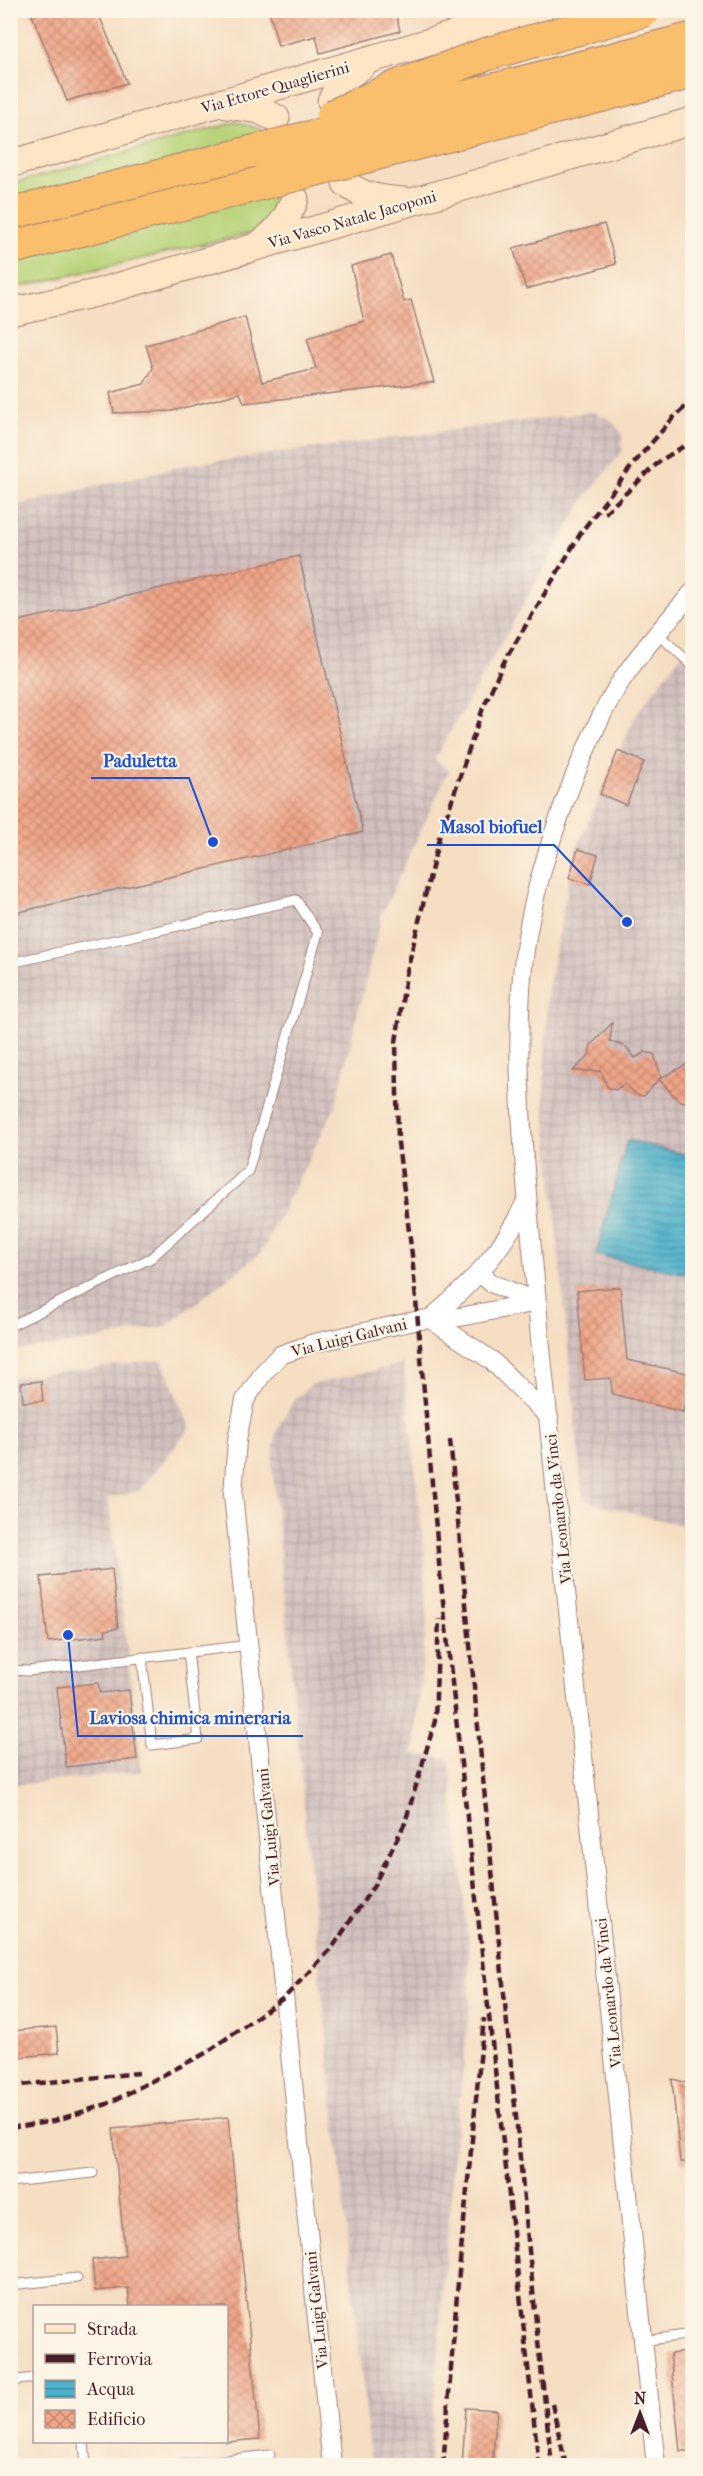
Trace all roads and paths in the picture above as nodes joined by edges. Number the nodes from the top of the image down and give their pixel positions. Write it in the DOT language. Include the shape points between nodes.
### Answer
graph roads {
  1 [pos="540,10"];
  2 [pos="644,10"];
  3 [pos="693,39"];
  4 [pos="382,56"];
  5 [pos="693,72"];
  6 [pos="331,101"];
  7 [pos="218,104"];
  8 [pos="276,118"];
  9 [pos="693,121"];
  10 [pos="257,151"];
  11 [pos="10,164"];
  12 [pos="346,183"];
  13 [pos="295,199"];
  14 [pos="415,201"];
  15 [pos="10,215"];
  16 [pos="256,247"];
  17 [pos="10,248"];
  18 [pos="10,312"];
  19 [pos="693,594"];
  20 [pos="658,634"];
  21 [pos="693,665"];
  22 [pos="10,963"];
  23 [pos="527,1197"];
  24 [pos="481,1273"];
  25 [pos="537,1302"];
  26 [pos="430,1319"];
  27 [pos="10,1326"];
  28 [pos="549,1417"];
  29 [pos="250,1645"];
  30 [pos="188,1652"];
  31 [pos="142,1657"];
  32 [pos="10,1670"];
  33 [pos="93,2173"];
  34 [pos="10,2182"];
  35 [pos="77,2278"];
  36 [pos="10,2285"];
  37 [pos="693,2334"];
  38 [pos="643,2341"];
  39 [pos="33,2378"];
  40 [pos="10,2381"];
  41 [pos="84,2443"];
  42 [pos="270,2455"];
  43 [pos="86,2466"];
  44 [pos="174,2466"];
  45 [pos="332,2466"];
  46 [pos="656,2466"];
  1 -- 4 [label="main road, Via Ettore Quaglierini"];
  2 -- 10 [label="highway, bridge" via="488,54 399,86"];
  3 -- 10 [label="highway, bridge"];
  4 -- 6 [label="main road" via="344,78"];
  4 -- 7 [label="main road, Via Ettore Quaglierini"];
  5 -- 17 [label="highway, bridge"];
  7 -- 8 [label="main road" via="241,106"];
  7 -- 11 [label="main road, Via Ettore Quaglierini"];
  9 -- 14 [label="main road, Via Vasco Natale Jacoponi"];
  10 -- 15 [label="highway"];
  12 -- 14 [label="main road" via="368,196"];
  13 -- 16 [label="main road" via="280,228"];
  14 -- 16 [label="main road, Via Vasco Natale Jacoponi"];
  16 -- 18 [label="main road, Via Vasco Natale Jacoponi" via="96,293"];
  19 -- 20 [label="street, Via Leonardo da Vinci"];
  20 -- 21 [label="lane"];
  20 -- 23 [label="street, Via Leonardo da Vinci" via="624,676 593,732 563,806 538,887 520,1008"];
  22 -- 27 [label="lane" via="296,900 318,933 248,1171 151,1258"];
  23 -- 24 [label="street" via="510,1233"];
  23 -- 25 [label="street, Via Leonardo da Vinci"];
  24 -- 25 [label="street" via="491,1283"];
  24 -- 26 [label="street"];
  25 -- 26 [label="street, Via Luigi Galvani"];
  25 -- 28 [label="street, Via Leonardo da Vinci"];
  26 -- 28 [label="street" via="491,1360"];
  26 -- 29 [label="street, Via Luigi Galvani" via="314,1343 280,1355 245,1400 233,1494"];
  28 -- 38 [label="street, Via Leonardo da Vinci"];
  29 -- 30 [label="lane"];
  29 -- 45 [label="street, Via Luigi Galvani"];
  30 -- 31 [label="lane"];
  30 -- 31 [label="lane" via="198,1739 164,1743 152,1744"];
  31 -- 32 [label="lane"];
  33 -- 34 [label="lane"];
  35 -- 36 [label="lane"];
  37 -- 38 [label="lane"];
  38 -- 46 [label="street, Via Leonardo da Vinci"];
  39 -- 40 [label="lane"];
  41 -- 43 [label="lane"];
  42 -- 44 [label="lane"];
}
